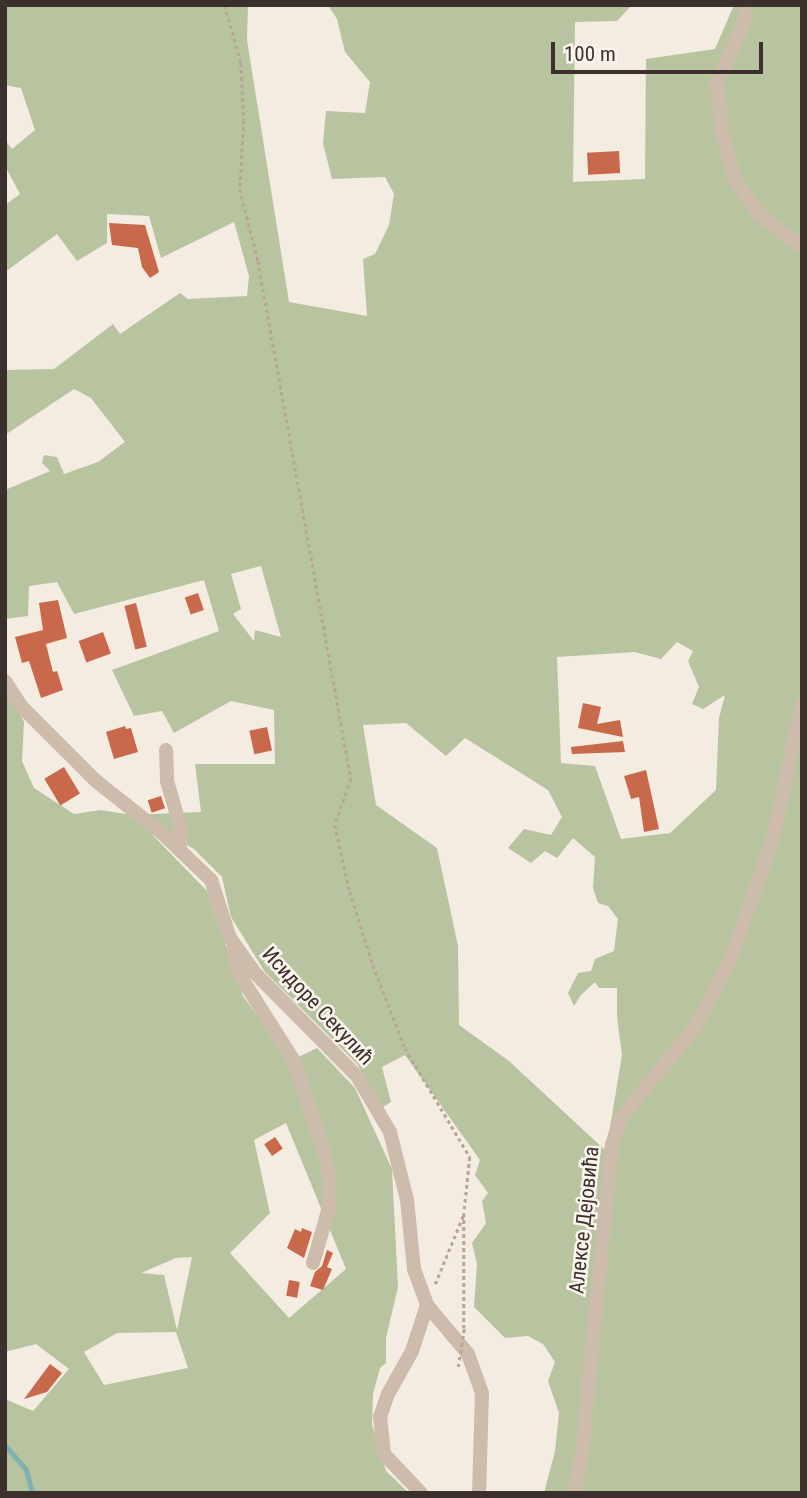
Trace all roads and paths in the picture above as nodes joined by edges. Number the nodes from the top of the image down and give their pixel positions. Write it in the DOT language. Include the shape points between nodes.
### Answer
graph roads {
  1 [pos="225,5"];
  2 [pos="747,5"];
  3 [pos="802,247"];
  4 [pos="5,681"];
  5 [pos="802,704"];
  6 [pos="166,750"];
  7 [pos="180,850"];
  8 [pos="230,937"];
  9 [pos="464,1213"];
  10 [pos="313,1263"];
  11 [pos="427,1305"];
  12 [pos="458,1367"];
  13 [pos="421,1493"];
  14 [pos="479,1493"];
  15 [pos="575,1493"];
  1 -- 9 [label="path" via="241,63 240,189 260,273 351,779 335,825 350,892 405,1048 470,1157"];
  2 -- 3 [label="street" via="741,30 717,81 722,133 736,180 751,202 777,231"];
  4 -- 7 [label="street, Исидоре Секулић" via="22,708 96,781"];
  5 -- 15 [label="street, Алексе Дејовића" via="772,842 730,960 695,1027 620,1119 612,1145"];
  6 -- 7 [label="street" via="167,781 181,829"];
  7 -- 8 [label="street, Исидоре Секулић" via="211,880"];
  8 -- 10 [label="street, Исидоре Секулић" via="239,974 294,1061 325,1155 328,1211"];
  8 -- 11 [label="street, Исидоре Секулић" via="255,973 357,1076 390,1132 407,1200 414,1269"];
  9 -- 11 [label="path"];
  9 -- 12 [label="path, bridge" via="464,1328"];
  11 -- 13 [label="street" via="412,1351 380,1418 384,1454"];
  11 -- 14 [label="street" via="468,1354 482,1393"];
}
